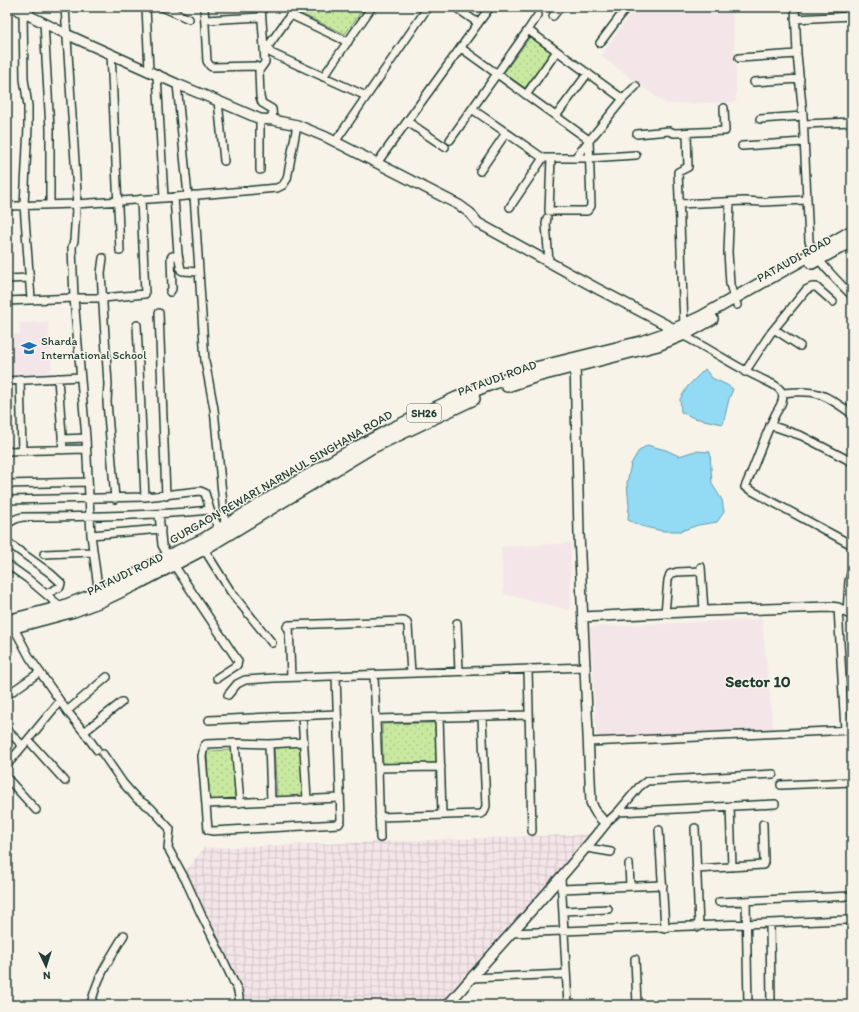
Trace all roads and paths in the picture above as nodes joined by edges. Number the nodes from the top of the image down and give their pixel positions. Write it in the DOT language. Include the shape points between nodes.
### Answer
graph roads {
  1 [pos="12,7"];
  2 [pos="65,7"];
  3 [pos="146,7"];
  4 [pos="162,7"];
  5 [pos="204,7"];
  6 [pos="261,7"];
  7 [pos="296,7"];
  8 [pos="372,7"];
  9 [pos="428,7"];
  10 [pos="455,7"];
  11 [pos="490,7"];
  12 [pos="560,7"];
  13 [pos="627,7"];
  14 [pos="795,7"];
  15 [pos="28,12"];
  16 [pos="291,15"];
  17 [pos="538,15"];
  18 [pos="553,16"];
  19 [pos="852,16"];
  20 [pos="261,17"];
  21 [pos="189,19"];
  22 [pos="795,19"];
  23 [pos="205,20"];
  24 [pos="44,22"];
  25 [pos="478,23"];
  26 [pos="528,30"];
  27 [pos="66,34"];
  28 [pos="348,42"];
  29 [pos="600,43"];
  30 [pos="461,48"];
  31 [pos="557,51"];
  32 [pos="111,53"];
  33 [pos="797,54"];
  34 [pos="739,58"];
  35 [pos="260,68"];
  36 [pos="153,73"];
  37 [pos="588,73"];
  38 [pos="497,74"];
  39 [pos="323,77"];
  40 [pos="800,79"];
  41 [pos="754,82"];
  42 [pos="177,84"];
  43 [pos="636,86"];
  44 [pos="7,92"];
  45 [pos="526,95"];
  46 [pos="366,96"];
  47 [pos="7,98"];
  48 [pos="623,99"];
  49 [pos="218,101"];
  50 [pos="724,108"];
  51 [pos="472,109"];
  52 [pos="556,116"];
  53 [pos="804,116"];
  54 [pos="760,118"];
  55 [pos="260,119"];
  56 [pos="273,120"];
  57 [pos="408,122"];
  58 [pos="852,122"];
  59 [pos="804,124"];
  60 [pos="297,125"];
  61 [pos="506,133"];
  62 [pos="688,133"];
  63 [pos="637,134"];
  64 [pos="450,140"];
  65 [pos="589,140"];
  66 [pos="335,142"];
  67 [pos="804,142"];
  68 [pos="742,146"];
  69 [pos="446,147"];
  70 [pos="636,155"];
  71 [pos="543,158"];
  72 [pos="550,158"];
  73 [pos="575,158"];
  74 [pos="589,158"];
  75 [pos="224,161"];
  76 [pos="377,163"];
  77 [pos="260,170"];
  78 [pos="480,171"];
  79 [pos="191,195"];
  80 [pos="174,197"];
  81 [pos="164,198"];
  82 [pos="142,199"];
  83 [pos="118,200"];
  84 [pos="807,200"];
  85 [pos="730,202"];
  86 [pos="50,204"];
  87 [pos="76,204"];
  88 [pos="679,204"];
  89 [pos="24,205"];
  90 [pos="7,206"];
  91 [pos="510,207"];
  92 [pos="547,218"];
  93 [pos="852,231"];
  94 [pos="852,241"];
  95 [pos="120,251"];
  96 [pos="178,254"];
  97 [pos="816,256"];
  98 [pos="103,258"];
  99 [pos="549,262"];
  100 [pos="199,272"];
  101 [pos="30,278"];
  102 [pos="7,279"];
  103 [pos="170,292"];
  104 [pos="852,296"];
  105 [pos="74,298"];
  106 [pos="104,298"];
  107 [pos="31,299"];
  108 [pos="7,300"];
  109 [pos="736,301"];
  110 [pos="833,302"];
  111 [pos="160,314"];
  112 [pos="137,325"];
  113 [pos="774,329"];
  114 [pos="680,330"];
  115 [pos="800,346"];
  116 [pos="575,362"];
  117 [pos="745,372"];
  118 [pos="80,376"];
  119 [pos="58,378"];
  120 [pos="20,380"];
  121 [pos="7,381"];
  122 [pos="783,393"];
  123 [pos="852,404"];
  124 [pos="850,413"];
  125 [pos="770,425"];
  126 [pos="86,438"];
  127 [pos="62,439"];
  128 [pos="86,449"];
  129 [pos="63,450"];
  130 [pos="22,451"];
  131 [pos="7,452"];
  132 [pos="342,461"];
  133 [pos="852,462"];
  134 [pos="88,482"];
  135 [pos="7,484"];
  136 [pos="166,496"];
  137 [pos="145,497"];
  138 [pos="89,498"];
  139 [pos="115,499"];
  140 [pos="8,500"];
  141 [pos="210,510"];
  142 [pos="159,514"];
  143 [pos="91,517"];
  144 [pos="7,525"];
  145 [pos="222,527"];
  146 [pos="161,529"];
  147 [pos="91,535"];
  148 [pos="7,542"];
  149 [pos="852,545"];
  150 [pos="204,549"];
  151 [pos="92,552"];
  152 [pos="44,554"];
  153 [pos="171,560"];
  154 [pos="7,564"];
  155 [pos="852,570"];
  156 [pos="46,594"];
  157 [pos="99,597"];
  158 [pos="61,607"];
  159 [pos="838,608"];
  160 [pos="704,611"];
  161 [pos="665,613"];
  162 [pos="849,613"];
  163 [pos="583,617"];
  164 [pos="9,623"];
  165 [pos="457,623"];
  166 [pos="272,643"];
  167 [pos="586,667"];
  168 [pos="528,669"];
  169 [pos="459,671"];
  170 [pos="40,672"];
  171 [pos="411,673"];
  172 [pos="374,675"];
  173 [pos="336,676"];
  174 [pos="107,677"];
  175 [pos="291,677"];
  176 [pos="217,678"];
  177 [pos="7,695"];
  178 [pos="228,695"];
  179 [pos="60,701"];
  180 [pos="122,702"];
  181 [pos="67,711"];
  182 [pos="337,714"];
  183 [pos="529,715"];
  184 [pos="302,716"];
  185 [pos="439,717"];
  186 [pos="482,717"];
  187 [pos="376,719"];
  188 [pos="209,720"];
  189 [pos="7,730"];
  190 [pos="849,730"];
  191 [pos="84,732"];
  192 [pos="304,742"];
  193 [pos="589,742"];
  194 [pos="26,743"];
  195 [pos="235,743"];
  196 [pos="269,744"];
  197 [pos="7,765"];
  198 [pos="441,767"];
  199 [pos="378,768"];
  200 [pos="773,774"];
  201 [pos="7,778"];
  202 [pos="65,781"];
  203 [pos="852,782"];
  204 [pos="781,785"];
  205 [pos="340,798"];
  206 [pos="307,800"];
  207 [pos="271,801"];
  208 [pos="240,803"];
  209 [pos="207,804"];
  210 [pos="775,804"];
  211 [pos="730,806"];
  212 [pos="36,810"];
  213 [pos="618,812"];
  214 [pos="442,815"];
  215 [pos="379,817"];
  216 [pos="606,823"];
  217 [pos="762,824"];
  218 [pos="695,828"];
  219 [pos="659,830"];
  220 [pos="532,831"];
  221 [pos="380,838"];
  222 [pos="587,848"];
  223 [pos="611,852"];
  224 [pos="629,864"];
  225 [pos="732,867"];
  226 [pos="696,869"];
  227 [pos="561,878"];
  228 [pos="663,885"];
  229 [pos="630,886"];
  230 [pos="561,889"];
  231 [pos="852,896"];
  232 [pos="746,901"];
  233 [pos="719,902"];
  234 [pos="608,909"];
  235 [pos="563,911"];
  236 [pos="846,920"];
  237 [pos="770,924"];
  238 [pos="746,925"];
  239 [pos="699,926"];
  240 [pos="665,928"];
  241 [pos="564,931"];
  242 [pos="511,933"];
  243 [pos="124,936"];
  244 [pos="635,959"];
  245 [pos="566,974"];
  246 [pos="471,978"];
  247 [pos="91,1005"];
  248 [pos="240,1005"];
  249 [pos="448,1005"];
  250 [pos="568,1005"];
  251 [pos="637,1005"];
  252 [pos="748,1005"];
  253 [pos="771,1005"];
  1 -- 15 [label="street"];
  2 -- 27 [label="street"];
  3 -- 36 [label="street"];
  4 -- 21 [label="street"];
  5 -- 23 [label="street"];
  6 -- 20 [label="street"];
  7 -- 16 [label="street"];
  8 -- 28 [label="street"];
  9 -- 46 [label="street"];
  10 -- 25 [label="street"];
  11 -- 25 [label="street"];
  12 -- 18 [label="street"];
  13 -- 29 [label="street"];
  14 -- 22 [label="street"];
  15 -- 24 [label="street"];
  15 -- 89 [label="street" via="24,79 28,127"];
  16 -- 28 [label="street"];
  16 -- 39 [label="street" via="269,45 269,50"];
  17 -- 26 [label="street"];
  19 -- 22 [label="street"];
  20 -- 23 [label="street"];
  20 -- 35 [label="street" via="265,62"];
  22 -- 33 [label="street"];
  23 -- 35 [label="street" via="207,61 210,66"];
  24 -- 27 [label="street"];
  24 -- 86 [label="street" via="50,129"];
  25 -- 30 [label="street"];
  26 -- 31 [label="street"];
  26 -- 38 [label="street"];
  27 -- 32 [label="street"];
  27 -- 87 [label="street"];
  28 -- 39 [label="street"];
  30 -- 38 [label="street"];
  30 -- 57 [label="street"];
  31 -- 37 [label="street"];
  31 -- 45 [label="street"];
  32 -- 36 [label="street"];
  32 -- 83 [label="street"];
  33 -- 34 [label="street"];
  33 -- 40 [label="street"];
  35 -- 56 [label="street" via="260,96 262,103 272,109"];
  36 -- 42 [label="street"];
  36 -- 81 [label="street"];
  37 -- 48 [label="street"];
  37 -- 52 [label="street"];
  38 -- 45 [label="street"];
  38 -- 51 [label="street"];
  39 -- 46 [label="street"];
  40 -- 41 [label="street"];
  40 -- 53 [label="street"];
  42 -- 49 [label="street"];
  42 -- 79 [label="street"];
  43 -- 48 [label="street"];
  44 -- 47 [label="street"];
  45 -- 52 [label="street"];
  46 -- 66 [label="street"];
  48 -- 65 [label="street"];
  49 -- 55 [label="street"];
  49 -- 75 [label="street"];
  50 -- 62 [label="street" via="725,131"];
  51 -- 61 [label="street"];
  51 -- 64 [label="street"];
  52 -- 65 [label="street"];
  53 -- 54 [label="street"];
  53 -- 59 [label="street"];
  55 -- 56 [label="street"];
  55 -- 77 [label="street"];
  56 -- 60 [label="street"];
  57 -- 69 [label="street"];
  57 -- 76 [label="street"];
  58 -- 59 [label="street"];
  59 -- 67 [label="street"];
  60 -- 66 [label="street"];
  60 -- 79 [label="street" via="287,179 283,185 277,188"];
  61 -- 71 [label="street"];
  61 -- 78 [label="street"];
  62 -- 63 [label="street"];
  62 -- 88 [label="street" via="688,167 678,172"];
  65 -- 73 [label="street"];
  65 -- 74 [label="street"];
  66 -- 76 [label="street"];
  67 -- 68 [label="street"];
  67 -- 84 [label="street"];
  70 -- 74 [label="street"];
  71 -- 72 [label="street"];
  71 -- 91 [label="street"];
  72 -- 73 [label="street"];
  72 -- 74 [label="street" via="550,211 589,209"];
  73 -- 74 [label="street"];
  76 -- 99 [label="street" via="459,205 478,223"];
  79 -- 80 [label="street"];
  79 -- 100 [label="street"];
  80 -- 81 [label="street"];
  80 -- 96 [label="street"];
  81 -- 82 [label="street"];
  82 -- 83 [label="street"];
  82 -- 106 [label="street" via="145,294"];
  83 -- 87 [label="street"];
  83 -- 95 [label="street"];
  84 -- 85 [label="street"];
  84 -- 97 [label="street" via="809,242"];
  85 -- 88 [label="street"];
  85 -- 109 [label="street" via="728,252 730,284"];
  86 -- 87 [label="street"];
  86 -- 89 [label="street"];
  87 -- 105 [label="street" via="72,248"];
  88 -- 114 [label="street"];
  89 -- 90 [label="street"];
  89 -- 101 [label="street"];
  92 -- 99 [label="street"];
  93 -- 97 [label="main road, GURGAON REWARI NARNAUL SINGHANA ROAD / SH26"];
  94 -- 97 [label="main road, PATAUDI ROAD / SH26"];
  96 -- 100 [label="street" via="181,270"];
  96 -- 103 [label="street" via="171,257"];
  97 -- 104 [label="street"];
  97 -- 109 [label="main road, GURGAON REWARI NARNAUL SINGHANA ROAD / SH26"];
  98 -- 106 [label="street" via="101,273"];
  99 -- 114 [label="street"];
  100 -- 145 [label="street" via="205,361 214,409"];
  101 -- 102 [label="street"];
  101 -- 107 [label="street"];
  105 -- 106 [label="street"];
  105 -- 107 [label="street"];
  105 -- 118 [label="street"];
  106 -- 139 [label="street" via="107,402"];
  107 -- 108 [label="street"];
  109 -- 114 [label="main road, GURGAON REWARI NARNAUL SINGHANA ROAD / SH26"];
  110 -- 113 [label="street" via="816,287 812,287 806,290"];
  111 -- 136 [label="street"];
  112 -- 137 [label="street"];
  113 -- 115 [label="street"];
  113 -- 117 [label="street"];
  114 -- 116 [label="main road, GURGAON REWARI NARNAUL SINGHANA ROAD / SH26"];
  114 -- 117 [label="street"];
  116 -- 132 [label="main road, GURGAON REWARI NARNAUL SINGHANA ROAD / SH26" via="535,368 456,398 391,429"];
  116 -- 163 [label="street"];
  117 -- 122 [label="street" via="776,386"];
  118 -- 119 [label="street"];
  118 -- 126 [label="street"];
  119 -- 120 [label="street"];
  119 -- 127 [label="street"];
  120 -- 121 [label="street"];
  120 -- 130 [label="street"];
  122 -- 124 [label="street" via="813,392 828,398"];
  122 -- 125 [label="street" via="782,403"];
  123 -- 124 [label="street"];
  125 -- 133 [label="street" via="802,436"];
  125 -- 149 [label="street" via="745,487"];
  126 -- 127 [label="street"];
  126 -- 128 [label="street"];
  127 -- 129 [label="street"];
  128 -- 129 [label="street"];
  128 -- 134 [label="street"];
  129 -- 130 [label="street"];
  130 -- 131 [label="street"];
  132 -- 145 [label="main road, GURGAON REWARI NARNAUL SINGHANA ROAD / SH26"];
  132 -- 150 [label="main road, PATAUDI ROAD / SH26"];
  134 -- 135 [label="street"];
  134 -- 138 [label="street"];
  136 -- 137 [label="street"];
  136 -- 141 [label="street" via="203,492"];
  137 -- 139 [label="street"];
  138 -- 139 [label="street"];
  138 -- 140 [label="street"];
  138 -- 143 [label="street"];
  141 -- 142 [label="street"];
  141 -- 145 [label="street"];
  142 -- 143 [label="street"];
  142 -- 146 [label="street"];
  143 -- 144 [label="street" via="23,517 10,521"];
  143 -- 147 [label="street"];
  145 -- 153 [label="main road, GURGAON REWARI NARNAUL SINGHANA ROAD / SH26"];
  146 -- 147 [label="street"];
  146 -- 153 [label="street" via="162,545"];
  147 -- 151 [label="street"];
  148 -- 156 [label="street" via="61,583 60,587"];
  150 -- 153 [label="main road, PATAUDI ROAD / SH26"];
  150 -- 166 [label="street" via="231,592"];
  151 -- 152 [label="street"];
  151 -- 157 [label="street"];
  153 -- 157 [label="main road, GURGAON REWARI NARNAUL SINGHANA ROAD / SH26" via="133,576"];
  153 -- 176 [label="street" via="238,661 237,665"];
  154 -- 156 [label="street"];
  155 -- 162 [label="street" via="849,581"];
  156 -- 158 [label="street"];
  157 -- 158 [label="main road, GURGAON REWARI NARNAUL SINGHANA ROAD / SH26"];
  157 -- 164 [label="main road, PATAUDI ROAD / SH26" via="74,611"];
  158 -- 164 [label="main road, GURGAON REWARI NARNAUL SINGHANA ROAD / SH26"];
  159 -- 160 [label="street"];
  159 -- 162 [label="street"];
  159 -- 190 [label="street"];
  160 -- 161 [label="street"];
  160 -- 161 [label="street" via="701,568 670,574"];
  161 -- 163 [label="street"];
  163 -- 167 [label="street"];
  164 -- 170 [label="street"];
  165 -- 169 [label="street"];
  167 -- 168 [label="street"];
  167 -- 193 [label="street"];
  168 -- 169 [label="street"];
  168 -- 183 [label="street"];
  169 -- 171 [label="street"];
  170 -- 177 [label="street"];
  170 -- 179 [label="street"];
  171 -- 172 [label="street"];
  171 -- 175 [label="street" via="408,626 404,621 288,626"];
  172 -- 173 [label="street"];
  172 -- 187 [label="street"];
  173 -- 175 [label="street"];
  173 -- 182 [label="street"];
  174 -- 181 [label="street"];
  175 -- 178 [label="street" via="245,680 237,684"];
  179 -- 181 [label="street"];
  179 -- 194 [label="street"];
  180 -- 191 [label="street"];
  181 -- 191 [label="street"];
  182 -- 184 [label="street"];
  182 -- 205 [label="street"];
  183 -- 186 [label="street"];
  183 -- 220 [label="street"];
  184 -- 188 [label="street"];
  184 -- 192 [label="street"];
  185 -- 186 [label="street"];
  185 -- 187 [label="street"];
  185 -- 198 [label="street"];
  186 -- 214 [label="street" via="486,809 481,814"];
  187 -- 199 [label="street"];
  189 -- 194 [label="street"];
  190 -- 193 [label="street"];
  191 -- 248 [label="street" via="137,799 151,808 170,829 168,848 228,969 238,991"];
  192 -- 196 [label="street"];
  192 -- 206 [label="street"];
  193 -- 216 [label="street" via="591,802 598,817"];
  194 -- 197 [label="street"];
  194 -- 202 [label="street"];
  195 -- 196 [label="street"];
  195 -- 208 [label="street"];
  195 -- 209 [label="street" via="204,746 202,756"];
  196 -- 207 [label="street"];
  198 -- 199 [label="street"];
  198 -- 214 [label="street"];
  199 -- 215 [label="street"];
  200 -- 213 [label="street" via="647,781"];
  201 -- 212 [label="street"];
  203 -- 204 [label="street"];
  205 -- 206 [label="street"];
  205 -- 209 [label="street" via="341,820 337,825 213,831 208,830"];
  206 -- 207 [label="street"];
  207 -- 208 [label="street"];
  208 -- 209 [label="street"];
  210 -- 211 [label="street"];
  211 -- 213 [label="street"];
  211 -- 225 [label="street"];
  213 -- 216 [label="street"];
  214 -- 215 [label="street"];
  215 -- 221 [label="street"];
  216 -- 222 [label="street"];
  217 -- 225 [label="street" via="763,865"];
  218 -- 226 [label="street"];
  219 -- 228 [label="street"];
  222 -- 223 [label="street"];
  222 -- 227 [label="street"];
  224 -- 229 [label="street"];
  225 -- 226 [label="street"];
  226 -- 239 [label="street"];
  227 -- 230 [label="street"];
  227 -- 242 [label="street"];
  228 -- 229 [label="street"];
  228 -- 240 [label="street"];
  229 -- 230 [label="street"];
  230 -- 235 [label="street"];
  231 -- 232 [label="street"];
  232 -- 233 [label="street"];
  232 -- 238 [label="street"];
  234 -- 235 [label="street"];
  235 -- 241 [label="street"];
  236 -- 237 [label="street"];
  237 -- 238 [label="street"];
  237 -- 253 [label="street"];
  238 -- 239 [label="street"];
  238 -- 252 [label="street"];
  239 -- 240 [label="street"];
  240 -- 241 [label="street"];
  241 -- 242 [label="street"];
  241 -- 245 [label="street"];
  242 -- 246 [label="street"];
  243 -- 247 [label="street" via="102,970"];
  244 -- 251 [label="street"];
  245 -- 246 [label="street"];
  245 -- 250 [label="street"];
  246 -- 249 [label="street"];
}
